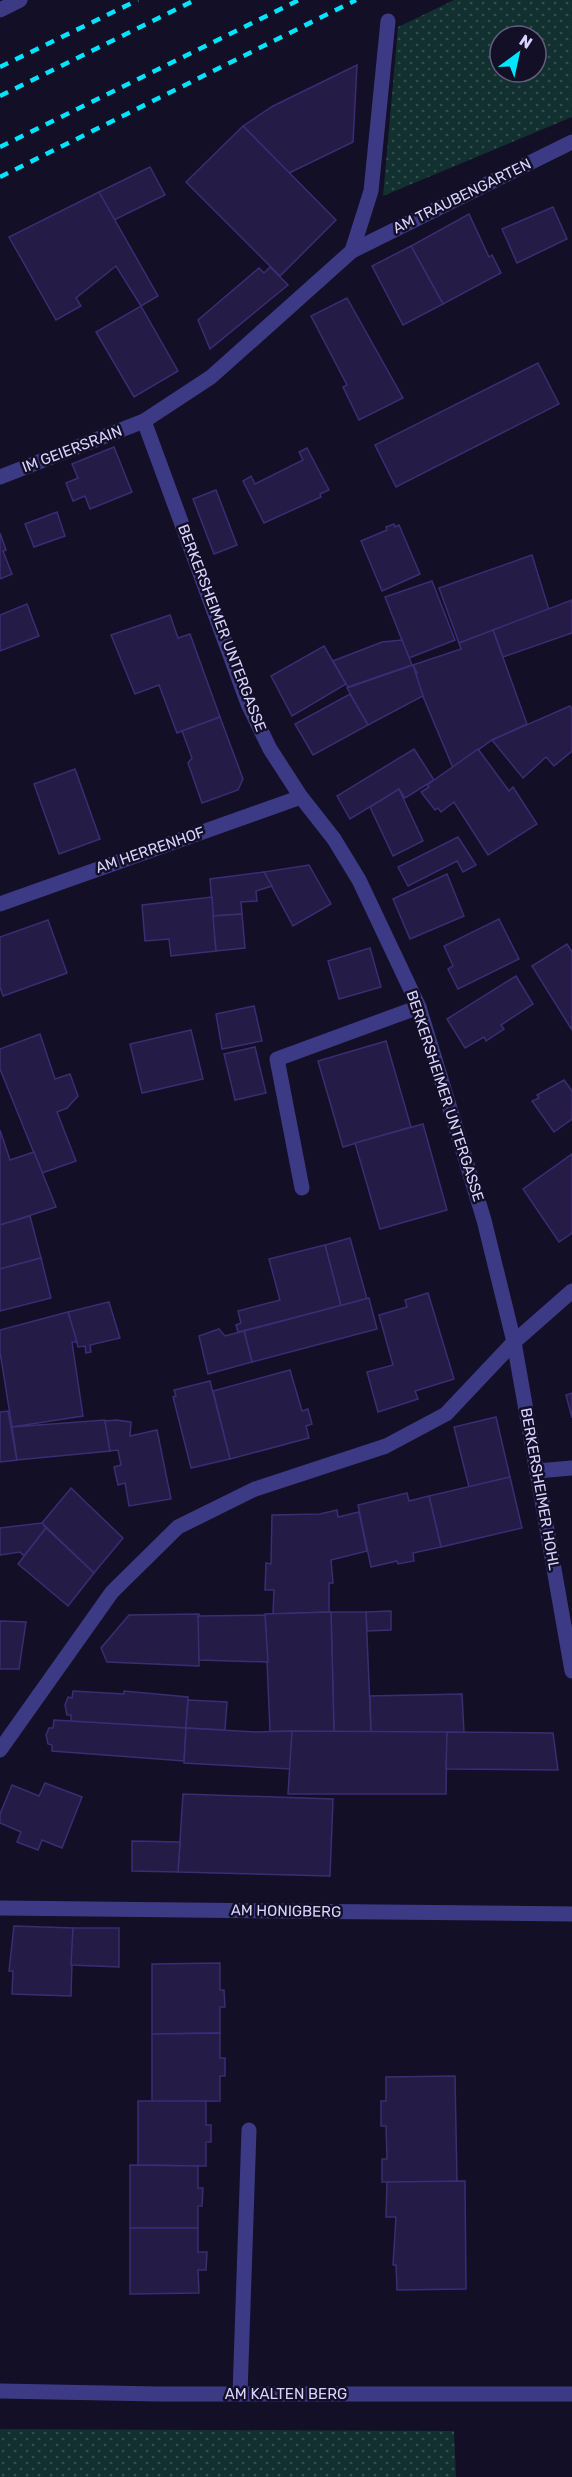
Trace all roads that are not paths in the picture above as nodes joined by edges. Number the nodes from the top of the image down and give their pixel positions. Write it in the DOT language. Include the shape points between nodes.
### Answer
graph roads {
  1 [pos="20,0"];
  2 [pos="0,10"];
  3 [pos="388,21"];
  4 [pos="572,142"];
  5 [pos="352,251"];
  6 [pos="144,421"];
  7 [pos="0,477"];
  8 [pos="301,797"];
  9 [pos="0,904"];
  10 [pos="419,1007"];
  11 [pos="302,1188"];
  12 [pos="572,1291"];
  13 [pos="514,1342"];
  14 [pos="572,1468"];
  15 [pos="537,1471"];
  16 [pos="572,1671"];
  17 [pos="0,1750"];
  18 [pos="0,1908"];
  19 [pos="572,1914"];
  20 [pos="249,2130"];
  21 [pos="0,2391"];
  22 [pos="240,2394"];
  23 [pos="572,2394"];
  1 -- 2 [label="street"];
  3 -- 5 [label="street" via="371,192"];
  4 -- 5 [label="street, AM TRAUBENGARTEN"];
  5 -- 6 [label="street" via="211,377"];
  6 -- 7 [label="street, IM GEIERSRAIN"];
  6 -- 8 [label="street, BERKERSHEIMER UNTERGASSE" via="248,704 270,749"];
  8 -- 9 [label="street, AM HERRENHOF"];
  8 -- 10 [label="street, BERKERSHEIMER UNTERGASSE" via="359,880"];
  10 -- 11 [label="street" via="277,1059"];
  10 -- 13 [label="street, BERKERSHEIMER UNTERGASSE" via="484,1220"];
  12 -- 13 [label="street"];
  13 -- 15 [label="street, BERKERSHEIMER HOHL"];
  13 -- 17 [label="street" via="446,1414 386,1446 255,1490 178,1527 112,1592"];
  14 -- 15 [label="street"];
  15 -- 16 [label="street, BERKERSHEIMER HOHL"];
  18 -- 19 [label="street, AM HONIGBERG"];
  20 -- 22 [label="street"];
  21 -- 22 [label="street, AM KALTEN BERG"];
  22 -- 23 [label="street, AM KALTEN BERG"];
}
